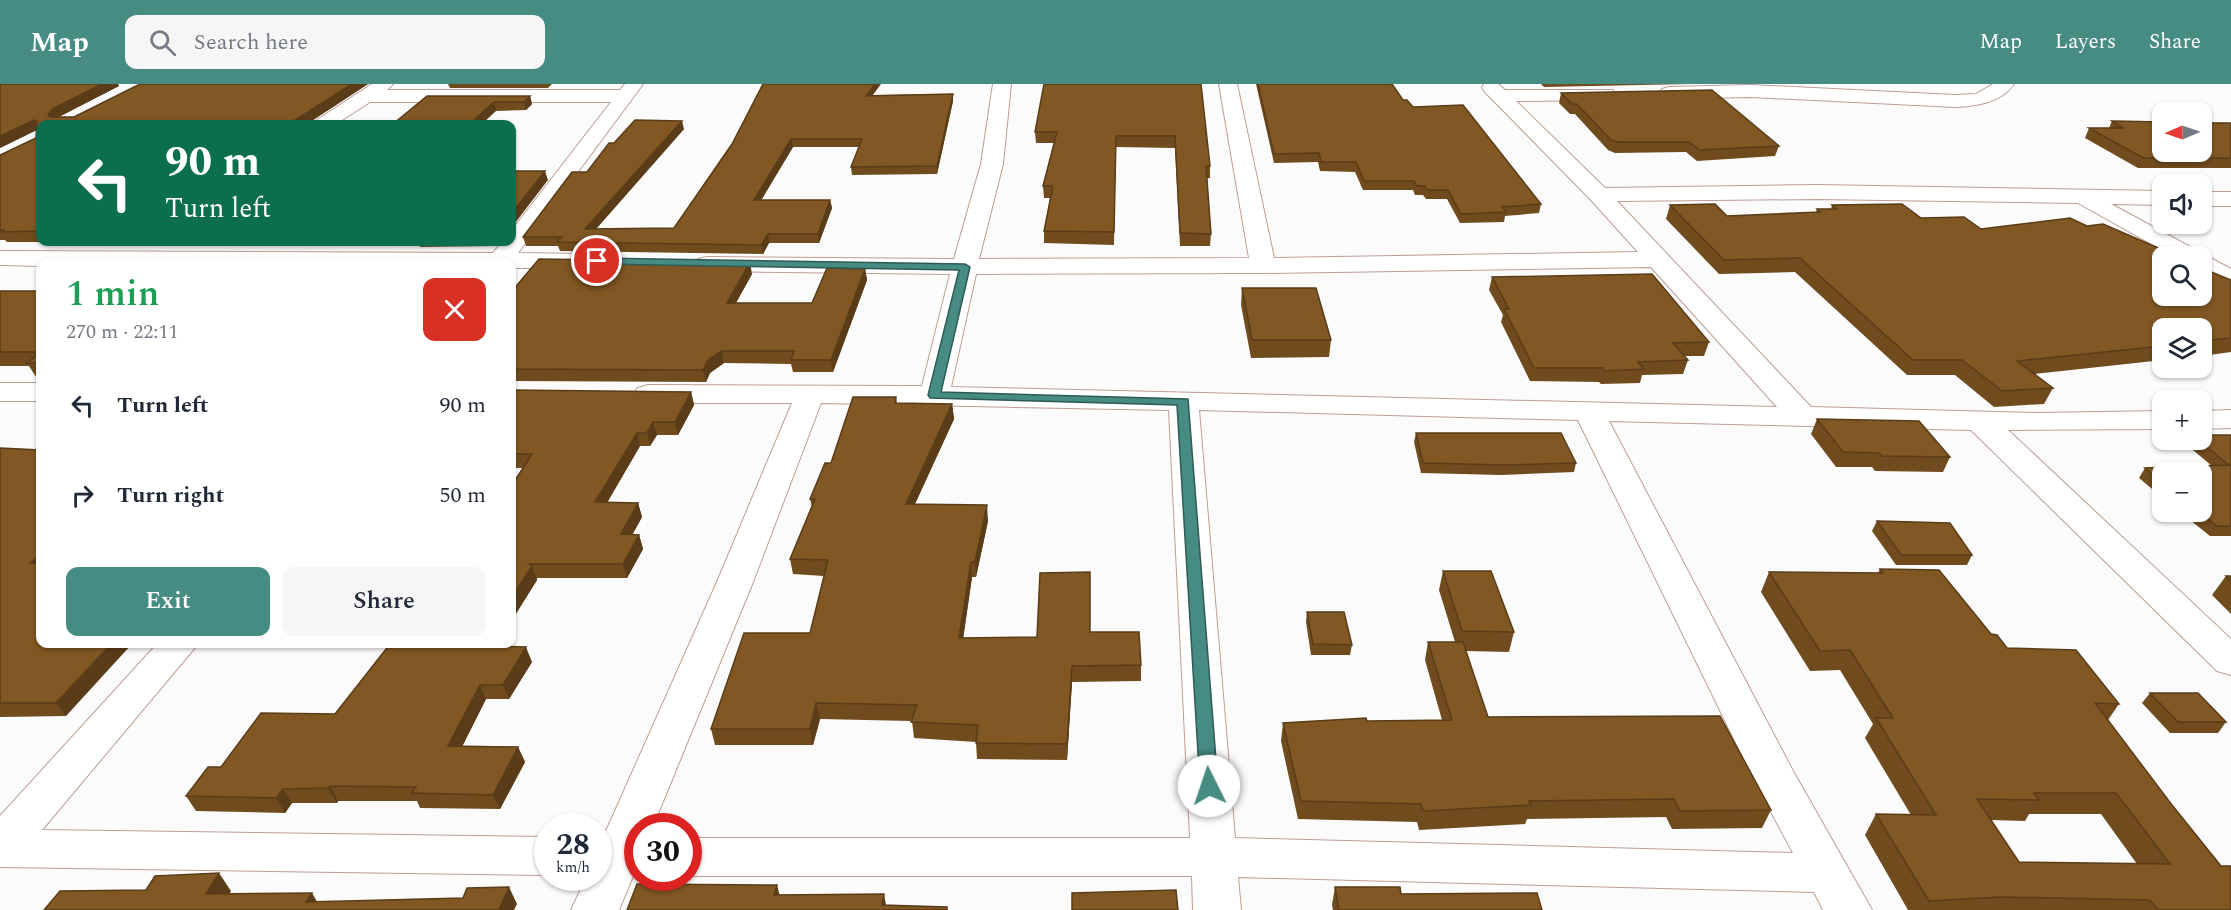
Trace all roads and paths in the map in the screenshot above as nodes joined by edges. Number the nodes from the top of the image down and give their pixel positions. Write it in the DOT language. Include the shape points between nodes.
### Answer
graph roads {
  1 [pos="384,84"];
  2 [pos="1002,84"];
  3 [pos="1228,84"];
  4 [pos="2006,84"];
  5 [pos="629,90"];
  6 [pos="1494,90"];
  7 [pos="1622,94"];
  8 [pos="1645,94"];
  9 [pos="366,96"];
  10 [pos="330,120"];
  11 [pos="1599,195"];
  12 [pos="2081,197"];
  13 [pos="2152,198"];
  14 [pos="2212,199"];
  15 [pos="2231,199"];
  16 [pos="516,240"];
  17 [pos="147,246"];
  18 [pos="511,246"];
  19 [pos="2172,246"];
  20 [pos="0,258"];
  21 [pos="129,258"];
  22 [pos="502,258"];
  23 [pos="1659,259"];
  24 [pos="516,261"];
  25 [pos="609,262"];
  26 [pos="680,263"];
  27 [pos="1263,266"];
  28 [pos="965,267"];
  29 [pos="2212,269"];
  30 [pos="2231,280"];
  31 [pos="0,392"];
  32 [pos="36,392"];
  33 [pos="619,394"];
  34 [pos="810,395"];
  35 [pos="934,395"];
  36 [pos="1183,401"];
  37 [pos="1589,411"];
  38 [pos="1803,417"];
  39 [pos="2231,419"];
  40 [pos="2152,420"];
  41 [pos="2212,420"];
  42 [pos="1980,421"];
  43 [pos="175,648"];
  44 [pos="2231,661"];
  45 [pos="0,847"];
  46 [pos="534,856"];
  47 [pos="618,857"];
  48 [pos="702,857"];
  49 [pos="1214,857"];
  50 [pos="1838,891"];
  51 [pos="595,910"];
  52 [pos="1217,910"];
  1 -- 9 [label="street"];
  2 -- 28 [label="street" via="992,164"];
  3 -- 27 [label="street"];
  4 -- 8 [label="street" via="1979,100 1954,101 1750,91"];
  5 -- 9 [label="street"];
  5 -- 16 [label="street"];
  6 -- 7 [label="street"];
  6 -- 11 [label="street"];
  9 -- 10 [label="street"];
  11 -- 12 [label="street" via="1805,192"];
  11 -- 23 [label="street"];
  12 -- 13 [label="street"];
  12 -- 19 [label="street"];
  14 -- 15 [label="street"];
  17 -- 21 [label="street"];
  18 -- 22 [label="street"];
  20 -- 21 [label="street"];
  23 -- 27 [label="street"];
  23 -- 38 [label="street"];
  24 -- 25 [label="street"];
  26 -- 28 [label="street"];
  27 -- 28 [label="street"];
  28 -- 35 [label="street"];
  29 -- 30 [label="street"];
  31 -- 32 [label="street"];
  33 -- 34 [label="street"];
  34 -- 35 [label="street"];
  34 -- 47 [label="street"];
  35 -- 36 [label="street"];
  36 -- 37 [label="street"];
  36 -- 49 [label="street"];
  37 -- 38 [label="street"];
  37 -- 50 [label="street" via="1777,782"];
  38 -- 42 [label="street"];
  39 -- 41 [label="street"];
  40 -- 42 [label="street"];
  42 -- 44 [label="street"];
  43 -- 45 [label="street"];
  45 -- 46 [label="street"];
  47 -- 51 [label="street"];
  48 -- 49 [label="street"];
  49 -- 50 [label="street"];
  49 -- 52 [label="street"];
}
